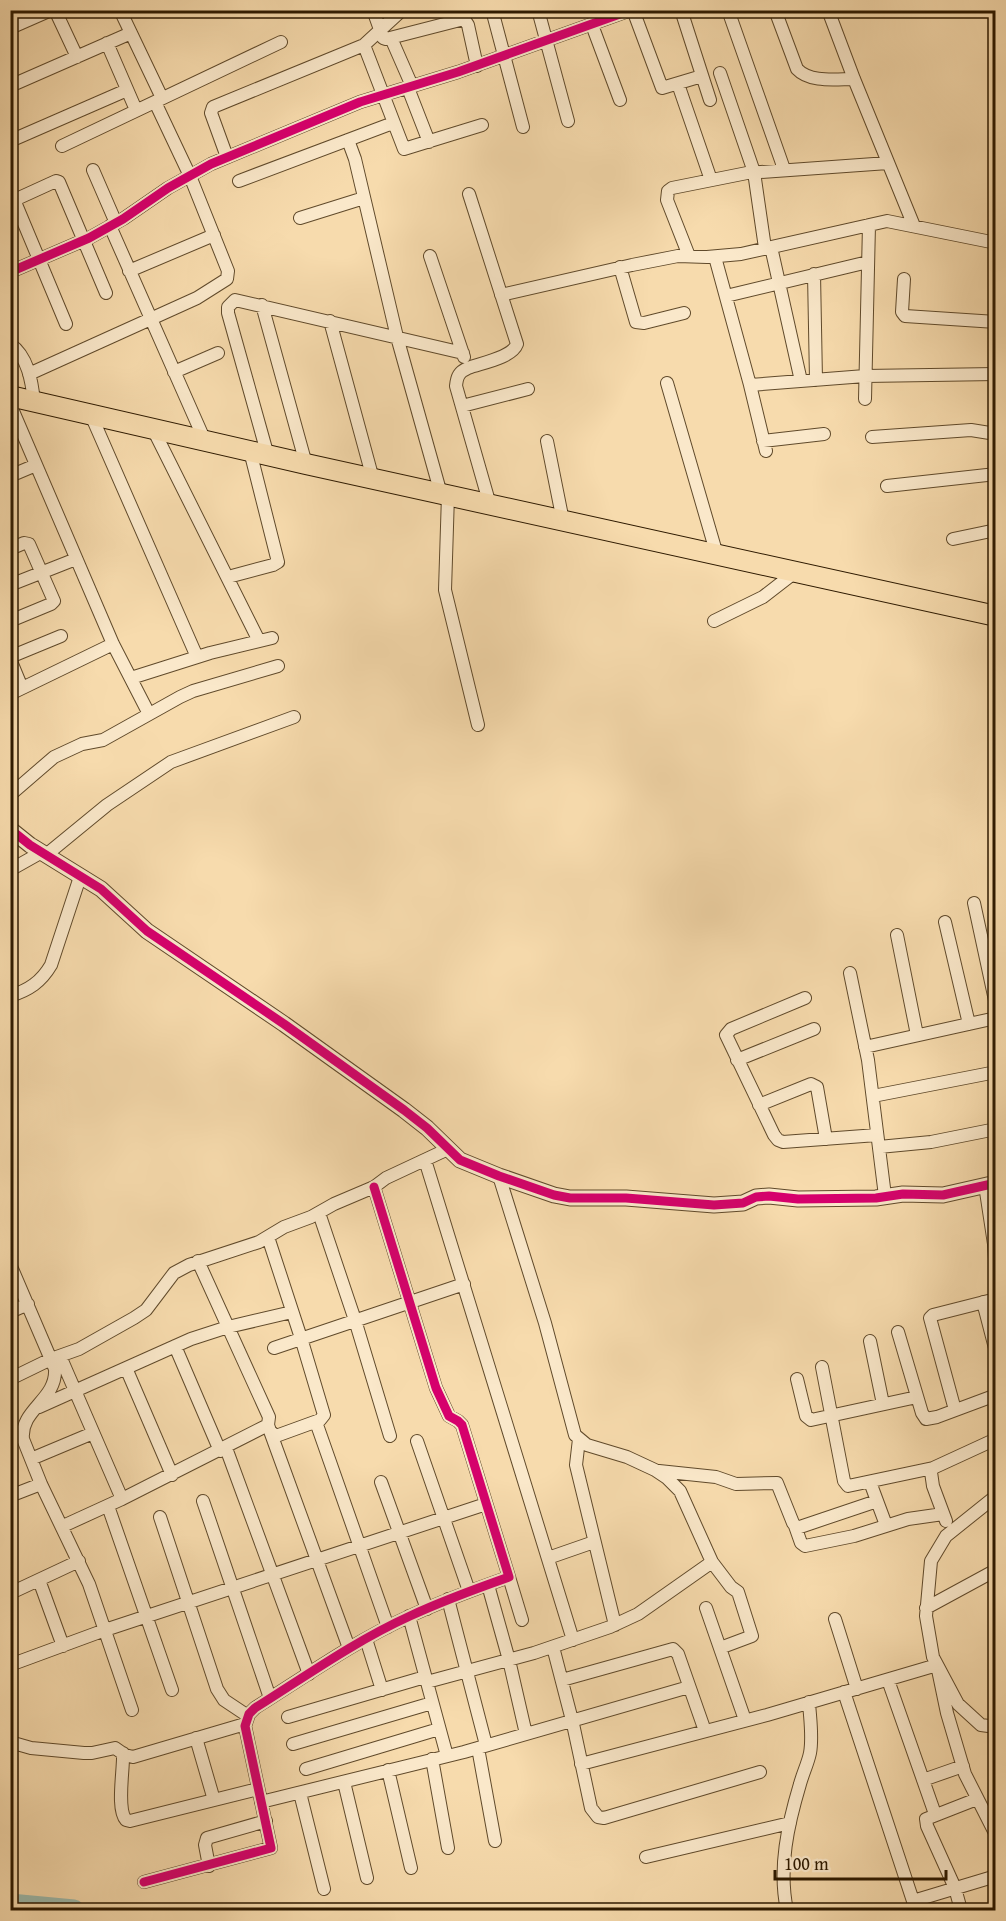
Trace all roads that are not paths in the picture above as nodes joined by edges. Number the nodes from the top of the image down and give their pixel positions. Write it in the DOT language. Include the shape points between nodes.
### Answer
graph roads {
  1 [pos="51,10"];
  2 [pos="55,10"];
  3 [pos="120,10"];
  4 [pos="373,10"];
  5 [pos="402,10"];
  6 [pos="492,10"];
  7 [pos="538,10"];
  8 [pos="632,10"];
  9 [pos="681,10"];
  10 [pos="728,10"];
  11 [pos="775,10"];
  12 [pos="828,10"];
  13 [pos="592,25"];
  14 [pos="10,28"];
  15 [pos="381,31"];
  16 [pos="131,33"];
  17 [pos="392,38"];
  18 [pos="281,42"];
  19 [pos="546,42"];
  20 [pos="107,43"];
  21 [pos="364,45"];
  22 [pos="504,56"];
  23 [pos="77,57"];
  24 [pos="477,66"];
  25 [pos="720,72"];
  26 [pos="702,76"];
  27 [pos="854,79"];
  28 [pos="678,84"];
  29 [pos="10,86"];
  30 [pos="410,87"];
  31 [pos="127,90"];
  32 [pos="383,96"];
  33 [pos="158,100"];
  34 [pos="620,100"];
  35 [pos="710,100"];
  36 [pos="136,110"];
  37 [pos="568,121"];
  38 [pos="393,123"];
  39 [pos="482,125"];
  40 [pos="523,127"];
  41 [pos="348,140"];
  42 [pos="10,141"];
  43 [pos="429,142"];
  44 [pos="62,146"];
  45 [pos="227,157"];
  46 [pos="888,163"];
  47 [pos="93,170"];
  48 [pos="784,170"];
  49 [pos="754,172"];
  50 [pos="190,176"];
  51 [pos="711,180"];
  52 [pos="239,181"];
  53 [pos="469,194"];
  54 [pos="12,198"];
  55 [pos="364,198"];
  56 [pos="300,218"];
  57 [pos="113,225"];
  58 [pos="869,225"];
  59 [pos="914,226"];
  60 [pos="214,235"];
  61 [pos="84,240"];
  62 [pos="996,243"];
  63 [pos="768,247"];
  64 [pos="430,256"];
  65 [pos="689,256"];
  66 [pos="715,257"];
  67 [pos="39,260"];
  68 [pos="868,262"];
  69 [pos="620,267"];
  70 [pos="129,271"];
  71 [pos="10,272"];
  72 [pos="814,274"];
  73 [pos="904,279"];
  74 [pos="779,282"];
  75 [pos="106,293"];
  76 [pos="501,295"];
  77 [pos="726,296"];
  78 [pos="262,305"];
  79 [pos="684,313"];
  80 [pos="151,319"];
  81 [pos="330,321"];
  82 [pos="996,322"];
  83 [pos="66,324"];
  84 [pos="397,337"];
  85 [pos="10,344"];
  86 [pos="218,353"];
  87 [pos="463,353"];
  88 [pos="468,368"];
  89 [pos="174,372"];
  90 [pos="29,374"];
  91 [pos="996,374"];
  92 [pos="865,376"];
  93 [pos="816,380"];
  94 [pos="801,381"];
  95 [pos="668,383"];
  96 [pos="750,385"];
  97 [pos="528,388"];
  98 [pos="10,396"];
  99 [pos="865,399"];
  100 [pos="34,402"];
  101 [pos="10,404"];
  102 [pos="462,406"];
  103 [pos="91,415"];
  104 [pos="153,429"];
  105 [pos="824,434"];
  106 [pos="996,434"];
  107 [pos="872,437"];
  108 [pos="205,441"];
  109 [pos="547,441"];
  110 [pos="259,453"];
  111 [pos="306,464"];
  112 [pos="36,465"];
  113 [pos="996,474"];
  114 [pos="10,476"];
  115 [pos="373,479"];
  116 [pos="887,486"];
  117 [pos="444,495"];
  118 [pos="490,505"];
  119 [pos="563,521"];
  120 [pos="996,530"];
  121 [pos="953,539"];
  122 [pos="10,549"];
  123 [pos="717,555"];
  124 [pos="76,559"];
  125 [pos="43,573"];
  126 [pos="794,573"];
  127 [pos="228,577"];
  128 [pos="10,585"];
  129 [pos="996,616"];
  130 [pos="10,621"];
  131 [pos="714,621"];
  132 [pos="61,636"];
  133 [pos="113,644"];
  134 [pos="197,657"];
  135 [pos="10,658"];
  136 [pos="278,666"];
  137 [pos="131,678"];
  138 [pos="22,688"];
  139 [pos="10,694"];
  140 [pos="149,714"];
  141 [pos="294,717"];
  142 [pos="478,725"];
  143 [pos="10,795"];
  144 [pos="10,829"];
  145 [pos="44,854"];
  146 [pos="10,870"];
  147 [pos="80,877"];
  148 [pos="974,903"];
  149 [pos="945,922"];
  150 [pos="897,935"];
  151 [pos="991,963"];
  152 [pos="850,973"];
  153 [pos="10,996"];
  154 [pos="805,998"];
  155 [pos="996,1005"];
  156 [pos="996,1018"];
  157 [pos="969,1024"];
  158 [pos="814,1029"];
  159 [pos="917,1035"];
  160 [pos="865,1047"];
  161 [pos="737,1060"];
  162 [pos="996,1072"];
  163 [pos="873,1096"];
  164 [pos="759,1106"];
  165 [pos="996,1129"];
  166 [pos="826,1139"];
  167 [pos="878,1141"];
  168 [pos="448,1149"];
  169 [pos="425,1160"];
  170 [pos="499,1176"];
  171 [pos="990,1184"];
  172 [pos="374,1186"];
  173 [pos="885,1196"];
  174 [pos="319,1213"];
  175 [pos="267,1237"];
  176 [pos="198,1261"];
  177 [pos="10,1264"];
  178 [pos="996,1272"];
  179 [pos="464,1284"];
  180 [pos="989,1300"];
  181 [pos="408,1303"];
  182 [pos="28,1304"];
  183 [pos="10,1312"];
  184 [pos="292,1312"];
  185 [pos="355,1320"];
  186 [pos="228,1327"];
  187 [pos="898,1332"];
  188 [pos="301,1338"];
  189 [pos="870,1341"];
  190 [pos="175,1346"];
  191 [pos="274,1348"];
  192 [pos="996,1352"];
  193 [pos="56,1357"];
  194 [pos="822,1367"];
  195 [pos="126,1368"];
  196 [pos="797,1378"];
  197 [pos="10,1379"];
  198 [pos="75,1391"];
  199 [pos="996,1395"];
  200 [pos="917,1397"];
  201 [pos="883,1404"];
  202 [pos="34,1409"];
  203 [pos="955,1410"];
  204 [pos="832,1416"];
  205 [pos="315,1422"];
  206 [pos="269,1428"];
  207 [pos="93,1432"];
  208 [pos="390,1436"];
  209 [pos="579,1439"];
  210 [pos="996,1439"];
  211 [pos="417,1441"];
  212 [pos="223,1449"];
  213 [pos="31,1459"];
  214 [pos="933,1468"];
  215 [pos="655,1470"];
  216 [pos="172,1475"];
  217 [pos="381,1482"];
  218 [pos="870,1482"];
  219 [pos="41,1484"];
  220 [pos="10,1496"];
  221 [pos="996,1496"];
  222 [pos="122,1499"];
  223 [pos="877,1501"];
  224 [pos="203,1502"];
  225 [pos="486,1504"];
  226 [pos="108,1506"];
  227 [pos="943,1514"];
  228 [pos="160,1517"];
  229 [pos="444,1518"];
  230 [pos="63,1526"];
  231 [pos="886,1526"];
  232 [pos="795,1527"];
  233 [pos="399,1533"];
  234 [pos="950,1533"];
  235 [pos="594,1542"];
  236 [pos="361,1545"];
  237 [pos="548,1558"];
  238 [pos="316,1560"];
  239 [pos="79,1561"];
  240 [pos="712,1562"];
  241 [pos="996,1570"];
  242 [pos="273,1575"];
  243 [pos="509,1577"];
  244 [pos="39,1580"];
  245 [pos="488,1585"];
  246 [pos="233,1588"];
  247 [pos="12,1589"];
  248 [pos="469,1591"];
  249 [pos="448,1599"];
  250 [pos="189,1603"];
  251 [pos="427,1608"];
  252 [pos="706,1608"];
  253 [pos="926,1608"];
  254 [pos="409,1616"];
  255 [pos="147,1617"];
  256 [pos="835,1619"];
  257 [pos="522,1620"];
  258 [pos="615,1625"];
  259 [pos="388,1627"];
  260 [pos="105,1630"];
  261 [pos="366,1639"];
  262 [pos="573,1640"];
  263 [pos="63,1646"];
  264 [pos="553,1647"];
  265 [pos="349,1648"];
  266 [pos="720,1648"];
  267 [pos="509,1660"];
  268 [pos="10,1665"];
  269 [pos="937,1665"];
  270 [pos="467,1671"];
  271 [pos="309,1674"];
  272 [pos="426,1679"];
  273 [pos="562,1680"];
  274 [pos="888,1680"];
  275 [pos="689,1687"];
  276 [pos="172,1690"];
  277 [pos="382,1690"];
  278 [pos="850,1691"];
  279 [pos="270,1698"];
  280 [pos="432,1703"];
  281 [pos="807,1703"];
  282 [pos="132,1710"];
  283 [pos="288,1717"];
  284 [pos="246,1720"];
  285 [pos="746,1720"];
  286 [pos="572,1721"];
  287 [pos="995,1727"];
  288 [pos="440,1729"];
  289 [pos="705,1731"];
  290 [pos="526,1734"];
  291 [pos="196,1738"];
  292 [pos="10,1742"];
  293 [pos="293,1744"];
  294 [pos="482,1747"];
  295 [pos="123,1753"];
  296 [pos="447,1756"];
  297 [pos="432,1759"];
  298 [pos="581,1764"];
  299 [pos="963,1766"];
  300 [pos="306,1769"];
  301 [pos="388,1770"];
  302 [pos="760,1772"];
  303 [pos="923,1780"];
  304 [pos="344,1782"];
  305 [pos="258,1789"];
  306 [pos="300,1793"];
  307 [pos="977,1798"];
  308 [pos="214,1800"];
  309 [pos="261,1802"];
  310 [pos="935,1814"];
  311 [pos="266,1821"];
  312 [pos="790,1823"];
  313 [pos="996,1835"];
  314 [pos="495,1841"];
  315 [pos="448,1848"];
  316 [pos="646,1857"];
  317 [pos="209,1866"];
  318 [pos="411,1868"];
  319 [pos="996,1876"];
  320 [pos="367,1878"];
  321 [pos="144,1882"];
  322 [pos="954,1888"];
  323 [pos="324,1889"];
  324 [pos="914,1906"];
  325 [pos="787,1911"];
  326 [pos="961,1911"];
  1 -- 14 [label="street"];
  2 -- 23 [label="street"];
  3 -- 16 [label="street"];
  4 -- 15 [label="street"];
  5 -- 15 [label="street"];
  6 -- 22 [label="street"];
  7 -- 19 [label="street"];
  8 -- 13 [label="street"];
  8 -- 28 [label="street" via="662,88"];
  9 -- 26 [label="street"];
  10 -- 48 [label="street"];
  11 -- 27 [label="street" via="802,74"];
  12 -- 27 [label="street"];
  13 -- 19 [label="street"];
  13 -- 34 [label="street"];
  15 -- 17 [label="street" via="383,38"];
  15 -- 21 [label="street"];
  16 -- 20 [label="street"];
  16 -- 33 [label="street"];
  17 -- 24 [label="street" via="464,19"];
  17 -- 30 [label="street"];
  18 -- 33 [label="street"];
  19 -- 22 [label="street"];
  19 -- 37 [label="street"];
  20 -- 23 [label="street"];
  20 -- 31 [label="street"];
  21 -- 32 [label="street"];
  21 -- 45 [label="street" via="216,104 211,113"];
  22 -- 24 [label="street"];
  22 -- 40 [label="street"];
  23 -- 29 [label="street"];
  24 -- 30 [label="street"];
  25 -- 49 [label="street"];
  26 -- 28 [label="street"];
  26 -- 35 [label="street"];
  27 -- 46 [label="street"];
  28 -- 51 [label="street"];
  30 -- 32 [label="street"];
  30 -- 43 [label="street"];
  31 -- 36 [label="street"];
  31 -- 42 [label="street"];
  32 -- 38 [label="street"];
  32 -- 45 [label="street"];
  33 -- 36 [label="street"];
  33 -- 50 [label="street"];
  36 -- 44 [label="street"];
  38 -- 41 [label="street"];
  38 -- 43 [label="street" via="404,149"];
  39 -- 43 [label="street"];
  41 -- 52 [label="street"];
  41 -- 55 [label="street"];
  45 -- 50 [label="street"];
  46 -- 48 [label="street"];
  46 -- 59 [label="street"];
  47 -- 57 [label="street"];
  48 -- 49 [label="street"];
  49 -- 51 [label="street"];
  49 -- 63 [label="street"];
  50 -- 57 [label="street"];
  50 -- 60 [label="street"];
  51 -- 65 [label="street" via="672,188 666,196"];
  53 -- 76 [label="street"];
  54 -- 61 [label="street" via="59,182"];
  54 -- 67 [label="street"];
  55 -- 56 [label="street"];
  55 -- 84 [label="street"];
  57 -- 61 [label="street"];
  57 -- 70 [label="street"];
  58 -- 59 [label="street" via="887,221"];
  58 -- 63 [label="street"];
  58 -- 68 [label="street"];
  59 -- 62 [label="street"];
  60 -- 70 [label="street"];
  60 -- 80 [label="street" via="228,271 227,279"];
  61 -- 67 [label="street"];
  61 -- 75 [label="street"];
  63 -- 66 [label="street"];
  63 -- 74 [label="street"];
  64 -- 87 [label="street"];
  65 -- 66 [label="street"];
  65 -- 69 [label="street"];
  66 -- 77 [label="street"];
  67 -- 71 [label="street"];
  67 -- 83 [label="street"];
  68 -- 72 [label="street"];
  68 -- 92 [label="street"];
  69 -- 76 [label="street"];
  69 -- 79 [label="street" via="636,322"];
  70 -- 80 [label="street"];
  72 -- 74 [label="street"];
  72 -- 93 [label="street"];
  73 -- 82 [label="street" via="905,316"];
  74 -- 77 [label="street"];
  74 -- 94 [label="street"];
  76 -- 88 [label="street" via="516,348 510,354"];
  77 -- 96 [label="street"];
  78 -- 81 [label="street"];
  78 -- 110 [label="street" via="235,300 228,307"];
  78 -- 111 [label="street"];
  80 -- 89 [label="street"];
  80 -- 90 [label="street"];
  81 -- 84 [label="street"];
  81 -- 115 [label="street"];
  84 -- 87 [label="street"];
  84 -- 117 [label="street"];
  85 -- 90 [label="street"];
  86 -- 89 [label="street"];
  87 -- 88 [label="street"];
  88 -- 102 [label="street" via="457,377"];
  89 -- 108 [label="street"];
  90 -- 100 [label="street"];
  91 -- 92 [label="street"];
  92 -- 93 [label="street"];
  92 -- 99 [label="street"];
  93 -- 94 [label="street"];
  94 -- 96 [label="street"];
  95 -- 123 [label="street"];
  96 -- 105 [label="street" via="765,446"];
  97 -- 102 [label="street"];
  98 -- 100 [label="main road"];
  100 -- 103 [label="main road"];
  101 -- 112 [label="street"];
  102 -- 118 [label="street"];
  103 -- 104 [label="main road"];
  103 -- 134 [label="street"];
  104 -- 108 [label="main road"];
  104 -- 127 [label="street"];
  106 -- 107 [label="street" via="971,430"];
  108 -- 110 [label="main road"];
  109 -- 119 [label="street"];
  110 -- 111 [label="main road"];
  110 -- 127 [label="street" via="278,562"];
  111 -- 115 [label="main road"];
  112 -- 114 [label="street"];
  112 -- 124 [label="street"];
  113 -- 116 [label="street"];
  115 -- 117 [label="main road"];
  117 -- 118 [label="main road"];
  117 -- 142 [label="street" via="446,590"];
  118 -- 119 [label="main road"];
  119 -- 123 [label="main road"];
  120 -- 121 [label="street"];
  122 -- 125 [label="street" via="29,544"];
  123 -- 126 [label="main road"];
  124 -- 125 [label="street"];
  124 -- 133 [label="street"];
  125 -- 128 [label="street"];
  125 -- 130 [label="street" via="53,603"];
  126 -- 129 [label="main road"];
  126 -- 131 [label="street" via="763,597"];
  127 -- 134 [label="street" via="265,639"];
  132 -- 135 [label="street"];
  133 -- 137 [label="street"];
  133 -- 138 [label="street"];
  134 -- 137 [label="street"];
  135 -- 138 [label="street"];
  136 -- 140 [label="street" via="193,692"];
  137 -- 140 [label="street"];
  138 -- 139 [label="street"];
  140 -- 143 [label="street" via="103,740 81,744 54,757"];
  141 -- 145 [label="street" via="171,762"];
  144 -- 145 [label="street"];
  145 -- 146 [label="street"];
  145 -- 147 [label="street"];
  147 -- 153 [label="street" via="44,978"];
  147 -- 168 [label="street" via="101,889 147,931 404,1110"];
  148 -- 151 [label="street"];
  149 -- 157 [label="street"];
  150 -- 159 [label="street"];
  151 -- 155 [label="street"];
  152 -- 160 [label="street"];
  154 -- 161 [label="street" via="728,1032 727,1040"];
  156 -- 157 [label="street"];
  157 -- 159 [label="street"];
  158 -- 161 [label="street"];
  159 -- 160 [label="street"];
  160 -- 163 [label="street"];
  161 -- 164 [label="street"];
  162 -- 163 [label="street"];
  163 -- 167 [label="street"];
  164 -- 166 [label="street" via="778,1140"];
  164 -- 166 [label="street" via="814,1084"];
  165 -- 167 [label="street" via="931,1142"];
  166 -- 167 [label="street"];
  167 -- 173 [label="street"];
  168 -- 169 [label="street"];
  168 -- 170 [label="street" via="460,1160"];
  169 -- 172 [label="street"];
  169 -- 179 [label="street"];
  170 -- 173 [label="street" via="570,1198 714,1205 769,1196"];
  170 -- 209 [label="street" via="545,1323 571,1425"];
  171 -- 173 [label="street" via="943,1195"];
  171 -- 178 [label="street"];
  172 -- 174 [label="street"];
  172 -- 181 [label="street"];
  174 -- 175 [label="street"];
  174 -- 185 [label="street"];
  175 -- 176 [label="street" via="246,1248"];
  175 -- 184 [label="street"];
  176 -- 186 [label="street"];
  176 -- 193 [label="street" via="174,1273 146,1310 94,1341"];
  177 -- 182 [label="street"];
  179 -- 181 [label="street"];
  179 -- 237 [label="street"];
  180 -- 192 [label="street"];
  180 -- 203 [label="street" via="930,1318"];
  181 -- 185 [label="street"];
  181 -- 225 [label="street" via="445,1410 462,1425"];
  182 -- 183 [label="street"];
  182 -- 193 [label="street"];
  184 -- 186 [label="street"];
  184 -- 188 [label="street"];
  185 -- 188 [label="street"];
  185 -- 208 [label="street"];
  186 -- 190 [label="street"];
  186 -- 206 [label="street" via="269,1417"];
  187 -- 200 [label="street"];
  188 -- 191 [label="street"];
  188 -- 205 [label="street" via="324,1415"];
  189 -- 201 [label="street"];
  190 -- 195 [label="street"];
  190 -- 212 [label="street"];
  193 -- 197 [label="street"];
  193 -- 198 [label="street"];
  193 -- 202 [label="street" via="53,1387"];
  194 -- 204 [label="street"];
  195 -- 198 [label="street"];
  195 -- 216 [label="street"];
  196 -- 204 [label="street" via="808,1419"];
  198 -- 202 [label="street"];
  198 -- 207 [label="street"];
  199 -- 203 [label="street"];
  200 -- 201 [label="street"];
  200 -- 203 [label="street" via="926,1419"];
  201 -- 204 [label="street"];
  202 -- 213 [label="street" via="22,1431"];
  204 -- 218 [label="street" via="846,1484"];
  205 -- 206 [label="street" via="276,1436"];
  205 -- 236 [label="street"];
  206 -- 212 [label="street"];
  206 -- 238 [label="street"];
  207 -- 213 [label="street"];
  207 -- 222 [label="street"];
  209 -- 215 [label="street"];
  209 -- 235 [label="street" via="576,1465"];
  210 -- 214 [label="street"];
  211 -- 229 [label="street"];
  212 -- 216 [label="street"];
  212 -- 242 [label="street"];
  213 -- 219 [label="street"];
  214 -- 218 [label="street"];
  214 -- 227 [label="street" via="930,1476"];
  215 -- 232 [label="street" via="716,1477 736,1484 779,1485"];
  215 -- 240 [label="street" via="685,1498"];
  216 -- 222 [label="street"];
  217 -- 233 [label="street"];
  218 -- 223 [label="street"];
  219 -- 220 [label="street"];
  219 -- 230 [label="street"];
  221 -- 234 [label="street"];
  222 -- 226 [label="street"];
  223 -- 231 [label="street"];
  223 -- 232 [label="street"];
  224 -- 246 [label="street"];
  225 -- 229 [label="street"];
  225 -- 243 [label="street"];
  226 -- 230 [label="street"];
  226 -- 255 [label="street"];
  227 -- 231 [label="street"];
  227 -- 234 [label="street"];
  228 -- 250 [label="street"];
  229 -- 233 [label="street"];
  229 -- 248 [label="street"];
  230 -- 239 [label="street"];
  231 -- 232 [label="street" via="805,1546"];
  233 -- 236 [label="street"];
  233 -- 251 [label="street"];
  234 -- 253 [label="street" via="930,1561"];
  235 -- 237 [label="street"];
  235 -- 258 [label="street"];
  236 -- 238 [label="street"];
  236 -- 259 [label="street"];
  237 -- 262 [label="street"];
  238 -- 242 [label="street"];
  238 -- 265 [label="street"];
  239 -- 244 [label="street"];
  239 -- 260 [label="street"];
  240 -- 258 [label="street" via="638,1614"];
  240 -- 266 [label="street" via="738,1592 752,1636"];
  241 -- 253 [label="street"];
  242 -- 246 [label="street"];
  242 -- 271 [label="street"];
  243 -- 245 [label="street"];
  243 -- 257 [label="street"];
  244 -- 247 [label="street"];
  244 -- 263 [label="street"];
  245 -- 248 [label="street"];
  245 -- 267 [label="street"];
  246 -- 250 [label="street"];
  246 -- 279 [label="street"];
  248 -- 249 [label="street"];
  249 -- 251 [label="street"];
  249 -- 270 [label="street"];
  250 -- 255 [label="street"];
  250 -- 284 [label="street" via="221,1696"];
  251 -- 254 [label="street"];
  252 -- 266 [label="street"];
  253 -- 269 [label="street"];
  254 -- 259 [label="street"];
  254 -- 272 [label="street"];
  255 -- 260 [label="street"];
  255 -- 276 [label="street"];
  256 -- 278 [label="street"];
  258 -- 262 [label="street"];
  259 -- 261 [label="street"];
  260 -- 263 [label="street"];
  260 -- 282 [label="street"];
  261 -- 265 [label="street"];
  261 -- 277 [label="street"];
  262 -- 264 [label="street"];
  263 -- 268 [label="street"];
  264 -- 267 [label="street"];
  264 -- 273 [label="street"];
  265 -- 271 [label="street"];
  266 -- 285 [label="street"];
  267 -- 270 [label="street"];
  267 -- 290 [label="street"];
  269 -- 274 [label="street"];
  269 -- 287 [label="street" via="958,1704 981,1725"];
  269 -- 299 [label="street" via="946,1713"];
  270 -- 272 [label="street"];
  270 -- 294 [label="street"];
  271 -- 279 [label="street"];
  272 -- 277 [label="street"];
  272 -- 280 [label="street"];
  273 -- 275 [label="street" via="670,1649 676,1651"];
  273 -- 286 [label="street"];
  274 -- 278 [label="street"];
  274 -- 303 [label="street"];
  275 -- 286 [label="street"];
  275 -- 289 [label="street"];
  277 -- 283 [label="street"];
  278 -- 281 [label="street"];
  278 -- 324 [label="street"];
  279 -- 284 [label="street"];
  280 -- 288 [label="street"];
  280 -- 293 [label="street"];
  281 -- 285 [label="street"];
  281 -- 312 [label="street" via="810,1754"];
  284 -- 291 [label="street"];
  284 -- 305 [label="street"];
  285 -- 289 [label="street"];
  286 -- 290 [label="street"];
  286 -- 298 [label="street"];
  288 -- 296 [label="street"];
  288 -- 300 [label="street"];
  289 -- 298 [label="street"];
  290 -- 294 [label="street"];
  291 -- 295 [label="street" via="133,1757"];
  291 -- 308 [label="street"];
  292 -- 295 [label="street" via="84,1753 115,1748"];
  294 -- 296 [label="street"];
  294 -- 314 [label="street"];
  295 -- 308 [label="street" via="121,1810 126,1820"];
  296 -- 297 [label="street"];
  297 -- 301 [label="street"];
  297 -- 315 [label="street"];
  298 -- 302 [label="street" via="591,1808 604,1818"];
  299 -- 303 [label="street"];
  299 -- 307 [label="street"];
  301 -- 304 [label="street"];
  301 -- 318 [label="street"];
  303 -- 310 [label="street"];
  304 -- 306 [label="street"];
  304 -- 320 [label="street"];
  305 -- 308 [label="street"];
  305 -- 309 [label="street"];
  306 -- 309 [label="street"];
  306 -- 323 [label="street"];
  307 -- 310 [label="street"];
  307 -- 313 [label="street"];
  309 -- 311 [label="street"];
  310 -- 322 [label="street" via="926,1822"];
  311 -- 317 [label="street" via="207,1838"];
  311 -- 317 [label="street" via="270,1850"];
  312 -- 316 [label="street"];
  312 -- 325 [label="street" via="784,1859"];
  317 -- 321 [label="street"];
  319 -- 322 [label="street"];
  322 -- 324 [label="street"];
  322 -- 326 [label="street"];
}
